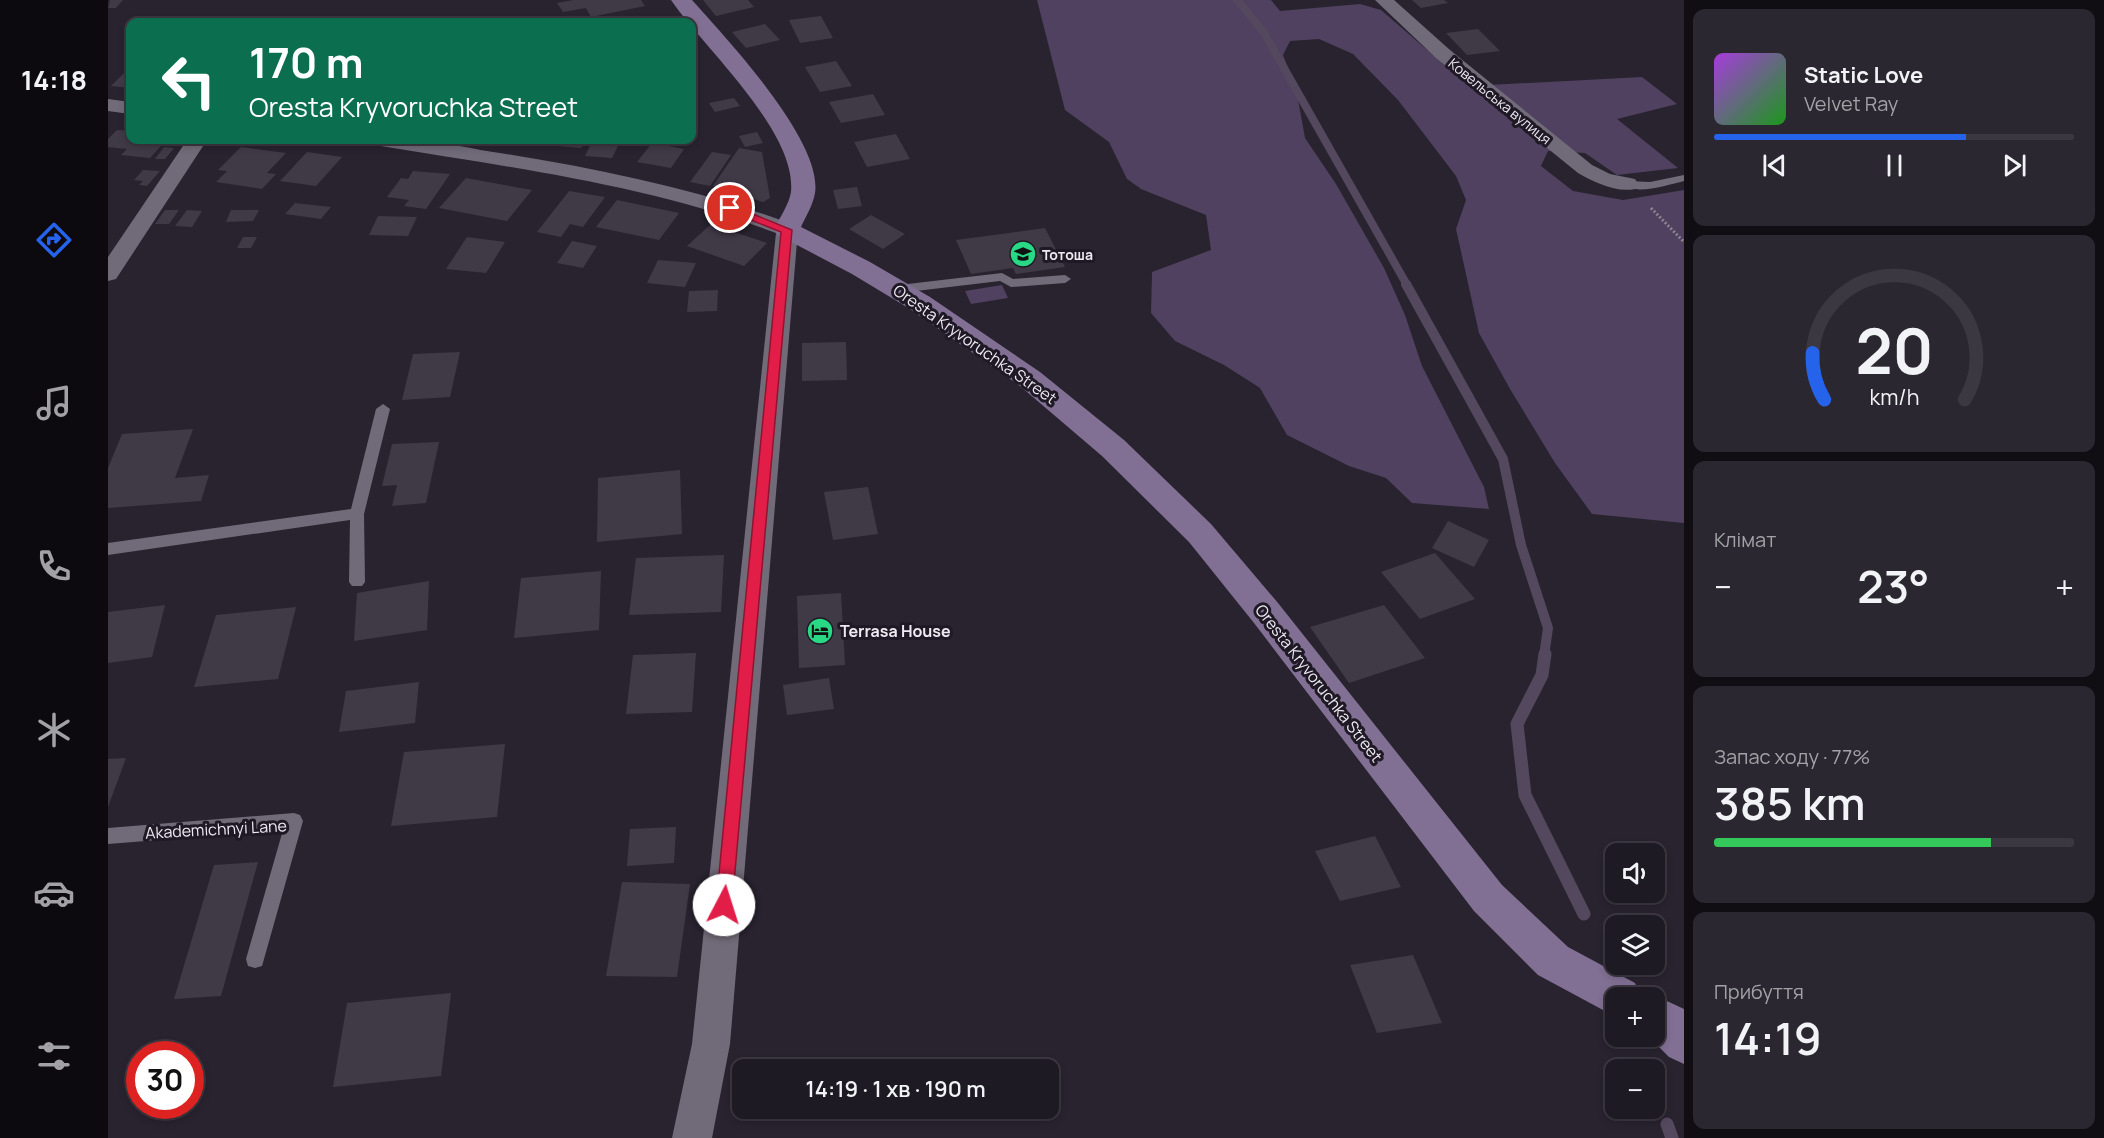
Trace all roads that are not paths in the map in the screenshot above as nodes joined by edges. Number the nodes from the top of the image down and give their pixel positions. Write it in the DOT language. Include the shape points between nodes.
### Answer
graph roads {
  1 [pos="681,0"];
  2 [pos="1384,0"];
  3 [pos="696,18"];
  4 [pos="696,18"];
  5 [pos="108,105"];
  6 [pos="126,107"];
  7 [pos="194,144"];
  8 [pos="405,144"];
  9 [pos="1684,178"];
  10 [pos="1627,184"];
  11 [pos="787,230"];
  12 [pos="108,274"];
  13 [pos="1065,279"];
  14 [pos="899,289"];
  15 [pos="383,410"];
  16 [pos="357,514"];
  17 [pos="108,549"];
  18 [pos="357,582"];
  19 [pos="108,836"];
  20 [pos="255,959"];
  21 [pos="1605,990"];
  22 [pos="692,1138"];
  1 -- 3 [label="street"];
  2 -- 10 [label="street, Ковельська вулиця" via="1443,54 1585,169"];
  4 -- 11 [label="street" via="776,115 798,160 803,190"];
  5 -- 6 [label="street"];
  7 -- 12 [label="street"];
  8 -- 11 [label="street, Oresta Kryvoruchka Street" via="571,172 709,201"];
  9 -- 10 [label="lane" via="1650,185"];
  11 -- 14 [label="street, Oresta Kryvoruchka Street"];
  11 -- 22 [label="street" via="711,1044"];
  13 -- 14 [label="lane" via="1011,283 1002,277"];
  14 -- 21 [label="street, Oresta Kryvoruchka Street" via="1030,379 1113,448 1200,533 1488,898 1552,961"];
  15 -- 16 [label="lane"];
  16 -- 17 [label="lane"];
  16 -- 18 [label="lane"];
  19 -- 20 [label="lane, Akademichnyi Lane" via="294,821"];
}
